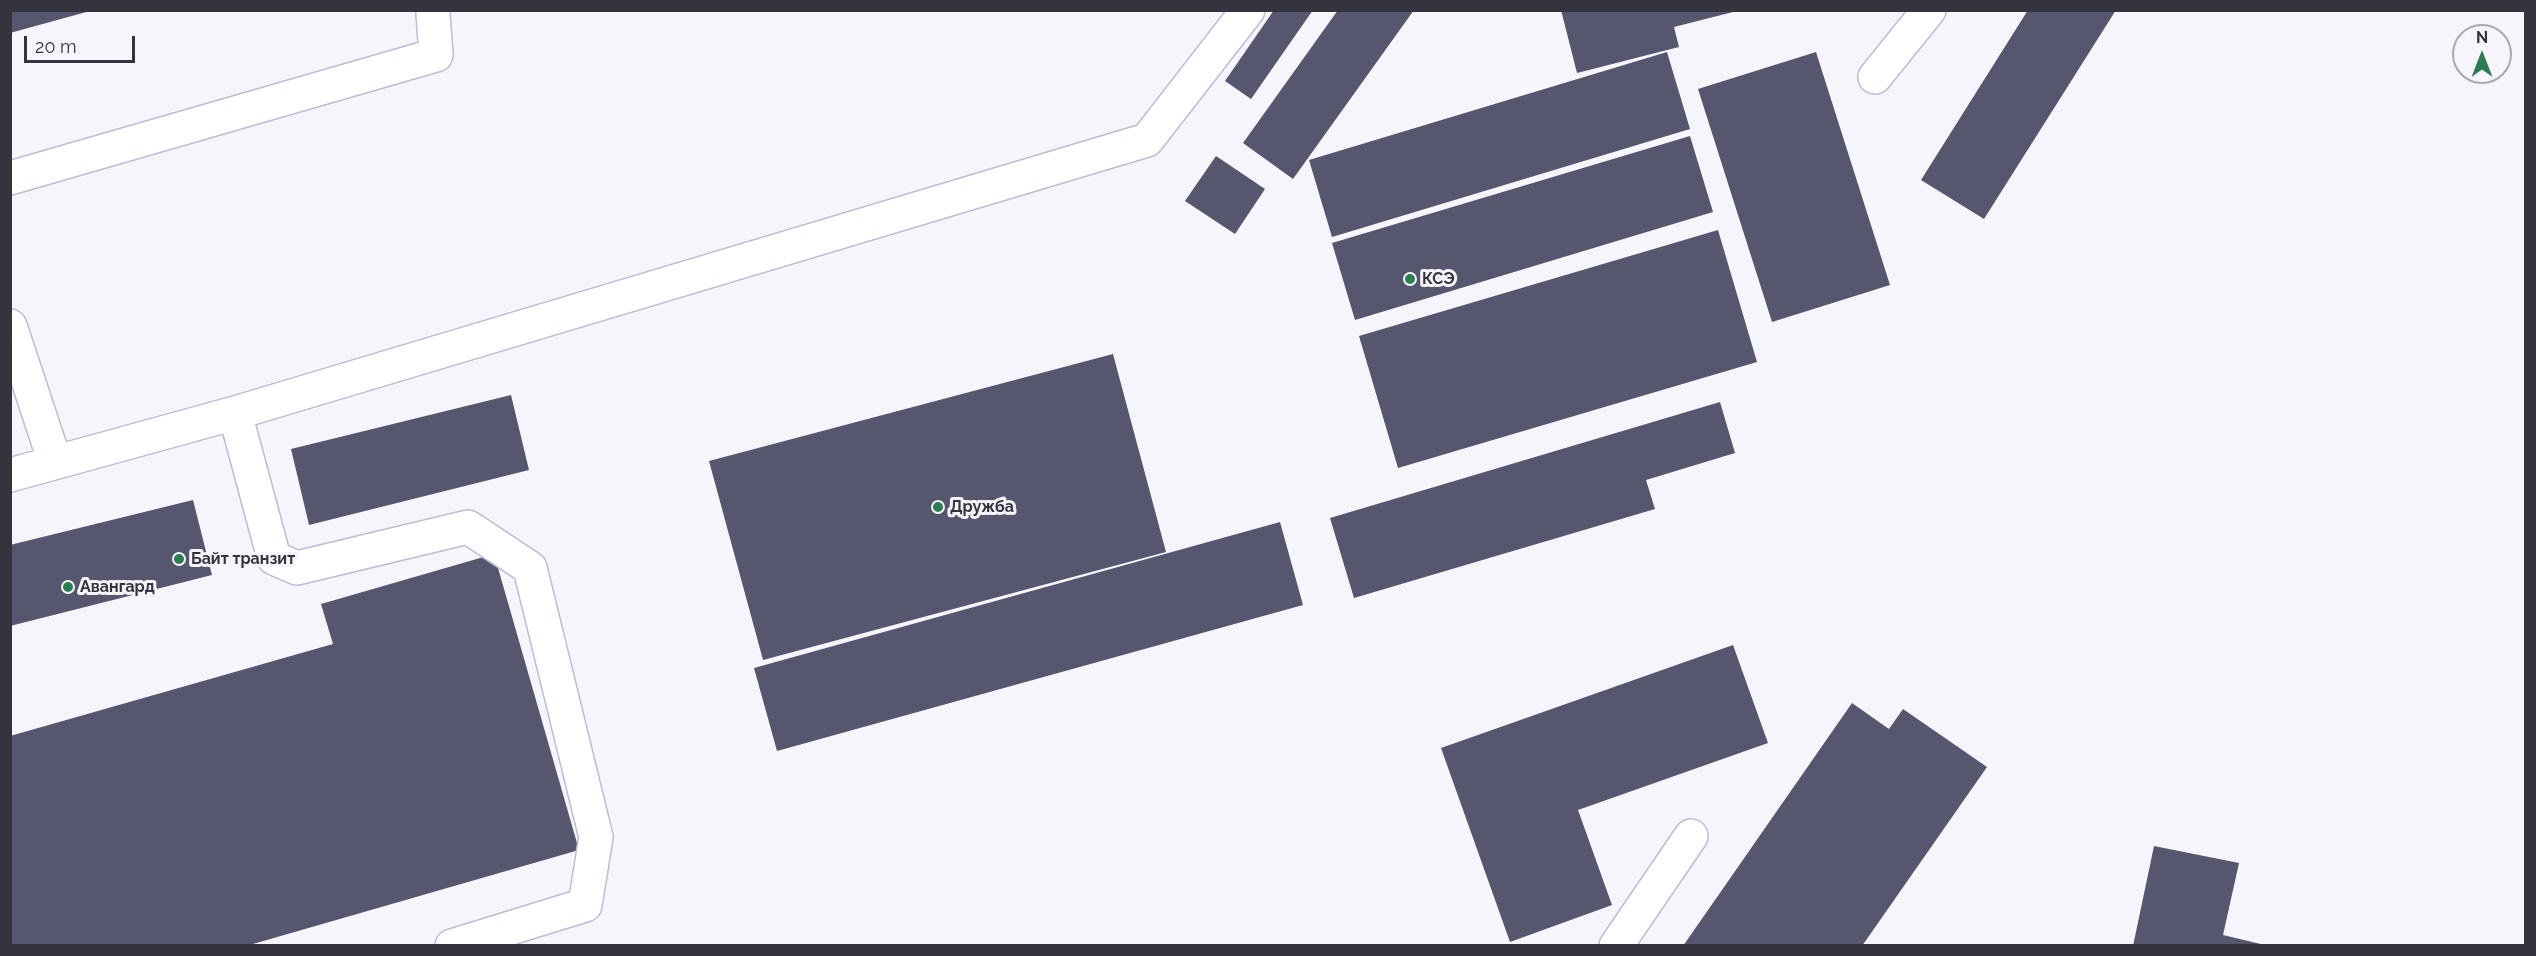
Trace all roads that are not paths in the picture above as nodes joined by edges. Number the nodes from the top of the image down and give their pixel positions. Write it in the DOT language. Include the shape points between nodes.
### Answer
graph roads {
  1 [pos="1248,10"];
  2 [pos="1929,10"];
  3 [pos="433,14"];
  4 [pos="1875,77"];
  5 [pos="10,178"];
  6 [pos="10,326"];
  7 [pos="235,413"];
  8 [pos="55,462"];
  9 [pos="10,475"];
  10 [pos="1691,836"];
  11 [pos="452,945"];
  12 [pos="1616,945"];
  1 -- 7 [label="lane" via="1147,140"];
  2 -- 4 [label="lane"];
  3 -- 5 [label="lane" via="436,55"];
  6 -- 8 [label="lane"];
  7 -- 8 [label="lane"];
  7 -- 11 [label="lane" via="274,558 297,568 468,527 530,568 596,837 585,905"];
  8 -- 9 [label="lane"];
  10 -- 12 [label="lane"];
}
